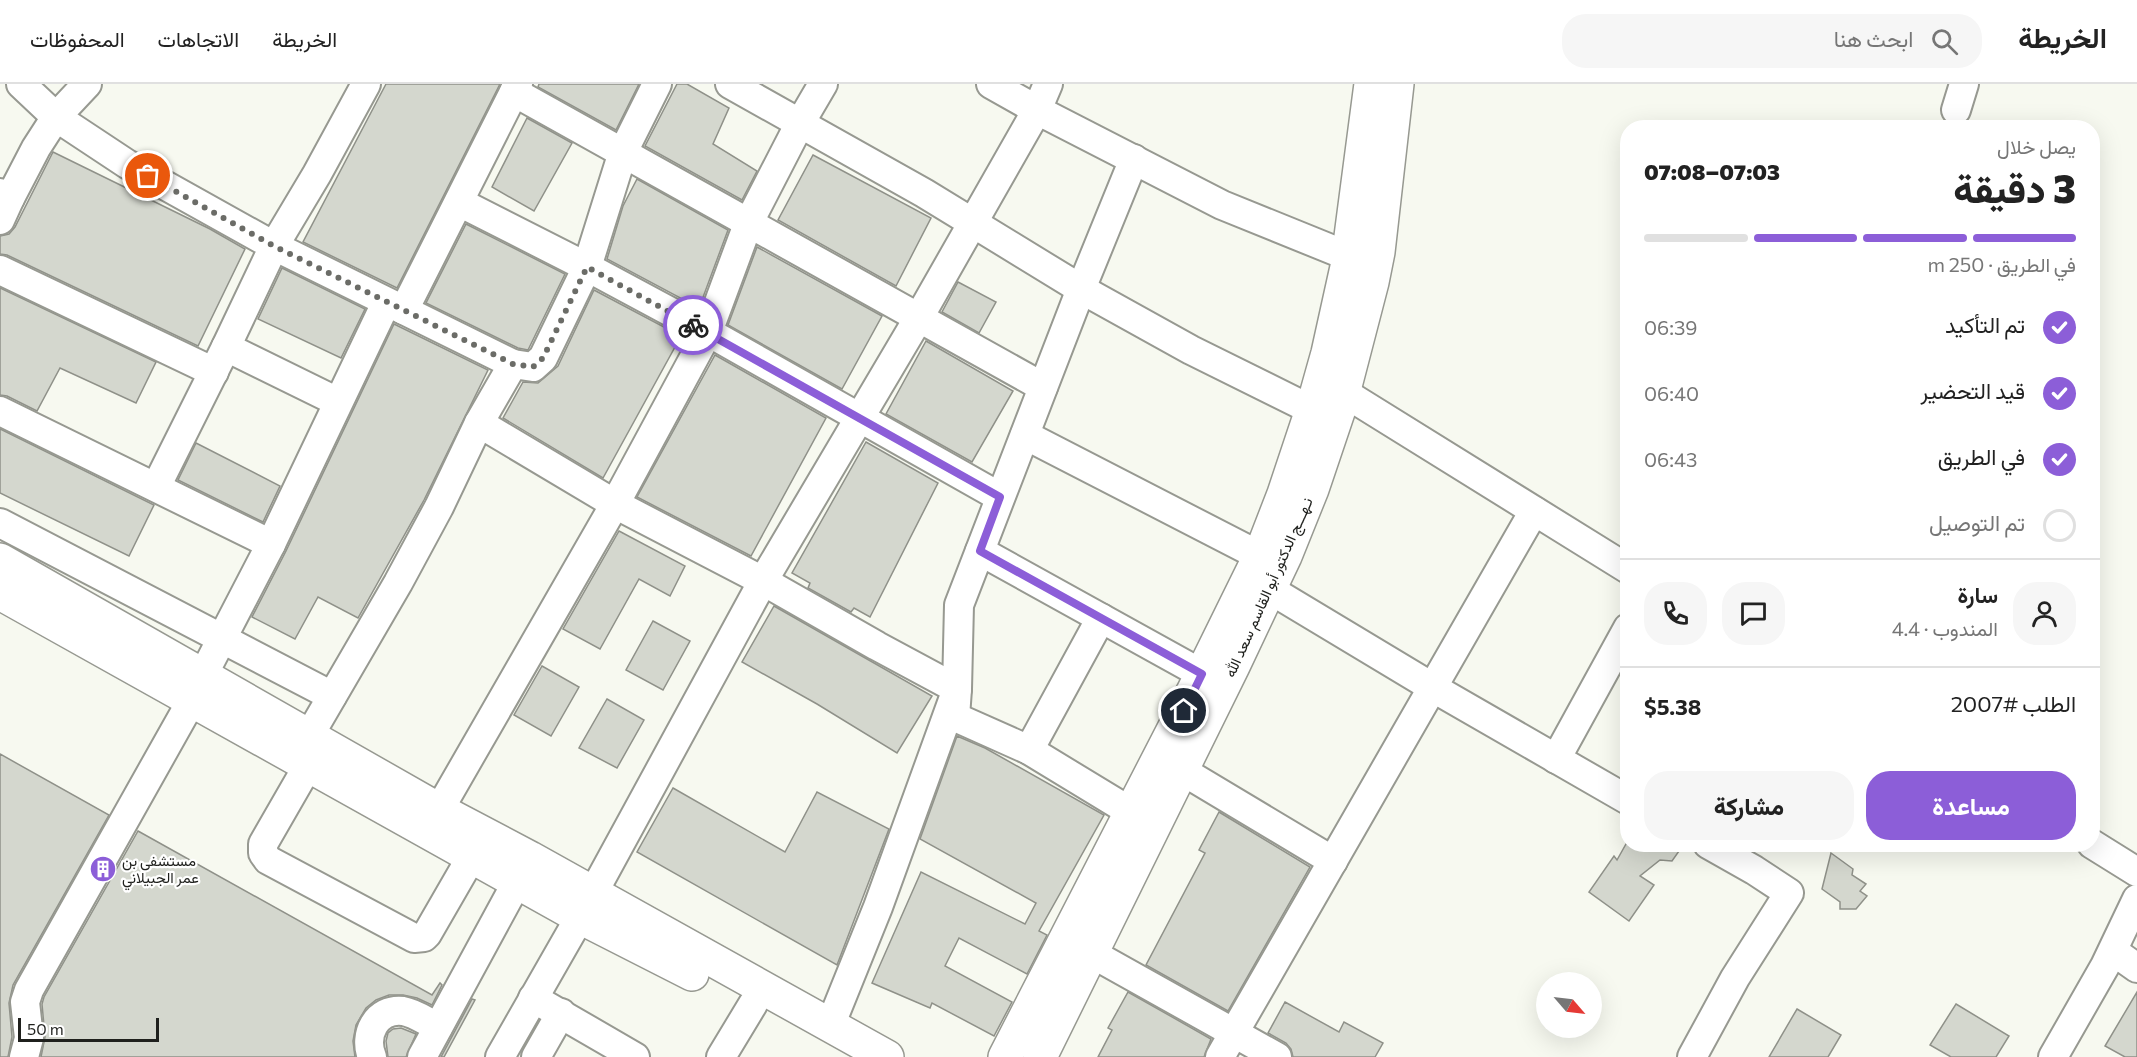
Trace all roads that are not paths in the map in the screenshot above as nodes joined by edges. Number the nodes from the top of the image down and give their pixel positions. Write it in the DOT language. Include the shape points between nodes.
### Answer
graph roads {
  1 [pos="21,84"];
  2 [pos="87,84"];
  3 [pos="366,84"];
  4 [pos="657,84"];
  5 [pos="730,84"];
  6 [pos="823,84"];
  7 [pos="991,84"];
  8 [pos="1048,84"];
  9 [pos="1371,84"];
  10 [pos="1397,84"];
  11 [pos="516,88"];
  12 [pos="1037,110"];
  13 [pos="56,117"];
  14 [pos="799,124"];
  15 [pos="623,152"];
  16 [pos="1134,159"];
  17 [pos="459,202"];
  18 [pos="3,204"];
  19 [pos="748,224"];
  20 [pos="971,224"];
  21 [pos="274,246"];
  22 [pos="1348,256"];
  23 [pos="587,267"];
  24 [pos="0,270"];
  25 [pos="1081,289"];
  26 [pos="395,306"];
  27 [pos="918,319"];
  28 [pos="708,332"];
  29 [pos="220,359"];
  30 [pos="513,364"];
  31 [pos="1043,387"];
  32 [pos="1343,392"];
  33 [pos="338,402"];
  34 [pos="1312,410"];
  35 [pos="0,411"];
  36 [pos="858,418"];
  37 [pos="479,423"];
  38 [pos="1025,435"];
  39 [pos="156,487"];
  40 [pos="1000,497"];
  41 [pos="615,504"];
  42 [pos="1534,511"];
  43 [pos="0,523"];
  44 [pos="271,544"];
  45 [pos="980,551"];
  46 [pos="1260,556"];
  47 [pos="0,560"];
  48 [pos="1620,564"];
  49 [pos="763,581"];
  50 [pos="1269,589"];
  51 [pos="0,593"];
  52 [pos="1101,618"];
  53 [pos="224,639"];
  54 [pos="1620,643"];
  55 [pos="1202,674"];
  56 [pos="1432,687"];
  57 [pos="197,688"];
  58 [pos="957,689"];
  59 [pos="332,696"];
  60 [pos="309,750"];
  61 [pos="1029,750"];
  62 [pos="1556,759"];
  63 [pos="1181,770"];
  64 [pos="1620,795"];
  65 [pos="439,810"];
  66 [pos="1131,812"];
  67 [pos="2100,849"];
  68 [pos="1722,852"];
  69 [pos="472,856"];
  70 [pos="1333,861"];
  71 [pos="524,870"];
  72 [pos="2137,872"];
  73 [pos="2137,899"];
  74 [pos="586,906"];
  75 [pos="2113,951"];
  76 [pos="1091,953"];
  77 [pos="2137,968"];
  78 [pos="533,998"];
  79 [pos="753,1004"];
  80 [pos="561,1013"];
  81 [pos="830,1026"];
  82 [pos="438,1027"];
  83 [pos="1227,1045"];
  84 [pos="1013,1053"];
  85 [pos="24,1057"];
  86 [pos="372,1057"];
  87 [pos="422,1057"];
  88 [pos="500,1057"];
  89 [pos="536,1057"];
  90 [pos="635,1057"];
  91 [pos="721,1057"];
  92 [pos="844,1057"];
  93 [pos="887,1057"];
  94 [pos="1277,1057"];
  95 [pos="1692,1057"];
  96 [pos="2053,1057"];
  1 -- 13 [label="street"];
  2 -- 13 [label="street"];
  3 -- 21 [label="street"];
  4 -- 15 [label="street"];
  5 -- 14 [label="street"];
  6 -- 14 [label="street"];
  7 -- 12 [label="street"];
  8 -- 12 [label="street"];
  9 -- 22 [label="main road, نـهـــج الدكتور أبو القاسم سعد الله"];
  10 -- 32 [label="main road, نـهـــج الدكتور أبو القاسم سعد الله" via="1378,252"];
  11 -- 15 [label="street"];
  11 -- 17 [label="street"];
  12 -- 16 [label="street"];
  12 -- 20 [label="street"];
  13 -- 18 [label="street"];
  13 -- 21 [label="street" via="127,165"];
  14 -- 19 [label="street"];
  14 -- 20 [label="street" via="924,193"];
  15 -- 19 [label="street"];
  15 -- 23 [label="street"];
  16 -- 22 [label="street" via="1222,205"];
  16 -- 25 [label="street"];
  17 -- 23 [label="street"];
  17 -- 26 [label="street"];
  19 -- 27 [label="street"];
  19 -- 28 [label="street"];
  20 -- 25 [label="street"];
  20 -- 27 [label="street"];
  21 -- 26 [label="street"];
  21 -- 29 [label="street"];
  22 -- 34 [label="main road, نـهـــج الدكتور أبو القاسم سعد الله"];
  23 -- 28 [label="street"];
  23 -- 30 [label="street" via="543,358 533,367"];
  24 -- 29 [label="street"];
  25 -- 31 [label="street"];
  25 -- 34 [label="street"];
  26 -- 30 [label="street"];
  26 -- 33 [label="street"];
  27 -- 31 [label="street"];
  27 -- 36 [label="street"];
  28 -- 36 [label="street"];
  28 -- 41 [label="street"];
  29 -- 33 [label="street"];
  29 -- 39 [label="street"];
  30 -- 37 [label="street"];
  31 -- 38 [label="street"];
  32 -- 42 [label="street"];
  32 -- 50 [label="main road, نـهـــج الدكتور أبو القاسم سعد الله" via="1312,489"];
  33 -- 44 [label="street"];
  34 -- 46 [label="main road, نـهـــج الدكتور أبو القاسم سعد الله"];
  35 -- 39 [label="street"];
  36 -- 40 [label="street"];
  36 -- 49 [label="street"];
  37 -- 41 [label="street"];
  37 -- 59 [label="street" via="440,507"];
  38 -- 40 [label="street"];
  38 -- 46 [label="street"];
  39 -- 44 [label="street"];
  40 -- 45 [label="street"];
  41 -- 49 [label="street"];
  41 -- 65 [label="street"];
  42 -- 48 [label="street"];
  42 -- 56 [label="street"];
  43 -- 53 [label="street"];
  44 -- 53 [label="street"];
  45 -- 52 [label="street"];
  45 -- 58 [label="street" via="959,605"];
  46 -- 55 [label="main road, نـهـــج الدكتور أبو القاسم سعد الله"];
  47 -- 57 [label="main road"];
  49 -- 58 [label="street"];
  49 -- 74 [label="street"];
  50 -- 56 [label="street"];
  50 -- 63 [label="main road, نـهـــج الدكتور أبو القاسم سعد الله"];
  51 -- 57 [label="main road"];
  52 -- 55 [label="street"];
  52 -- 61 [label="street"];
  53 -- 57 [label="street"];
  53 -- 59 [label="street"];
  54 -- 62 [label="street"];
  55 -- 66 [label="main road, نـهـــج الدكتور أبو القاسم سعد الله"];
  56 -- 62 [label="street"];
  56 -- 70 [label="street"];
  57 -- 60 [label="main road"];
  57 -- 85 [label="street" via="29,990 25,1002 29,1038"];
  58 -- 61 [label="street" via="956,717"];
  58 -- 81 [label="street"];
  59 -- 60 [label="street"];
  60 -- 65 [label="main road"];
  60 -- 69 [label="main road"];
  60 -- 69 [label="street" via="263,844 268,860 418,939 427,934"];
  61 -- 66 [label="street"];
  62 -- 64 [label="street"];
  63 -- 70 [label="street"];
  63 -- 76 [label="main road, نـهـــج الدكتور أبو القاسم سعد الله"];
  65 -- 71 [label="main road"];
  66 -- 84 [label="main road, نـهـــج الدكتور أبو القاسم سعد الله"];
  67 -- 72 [label="street"];
  68 -- 95 [label="street" via="1789,893 1735,978"];
  69 -- 71 [label="main road"];
  70 -- 83 [label="street"];
  71 -- 74 [label="main road"];
  71 -- 82 [label="street"];
  73 -- 75 [label="street"];
  74 -- 78 [label="street"];
  74 -- 79 [label="main road"];
  74 -- 81 [label="main road"];
  75 -- 77 [label="street"];
  75 -- 96 [label="street"];
  76 -- 83 [label="street"];
  76 -- 84 [label="main road, نـهـــج الدكتور أبو القاسم سعد الله"];
  78 -- 80 [label="street"];
  78 -- 88 [label="street"];
  79 -- 91 [label="street"];
  79 -- 92 [label="main road"];
  80 -- 89 [label="street"];
  80 -- 90 [label="street"];
  81 -- 93 [label="main road"];
  82 -- 86 [label="street" via="402,1011 381,1016 369,1034"];
  82 -- 87 [label="street"];
  83 -- 94 [label="street"];
}
